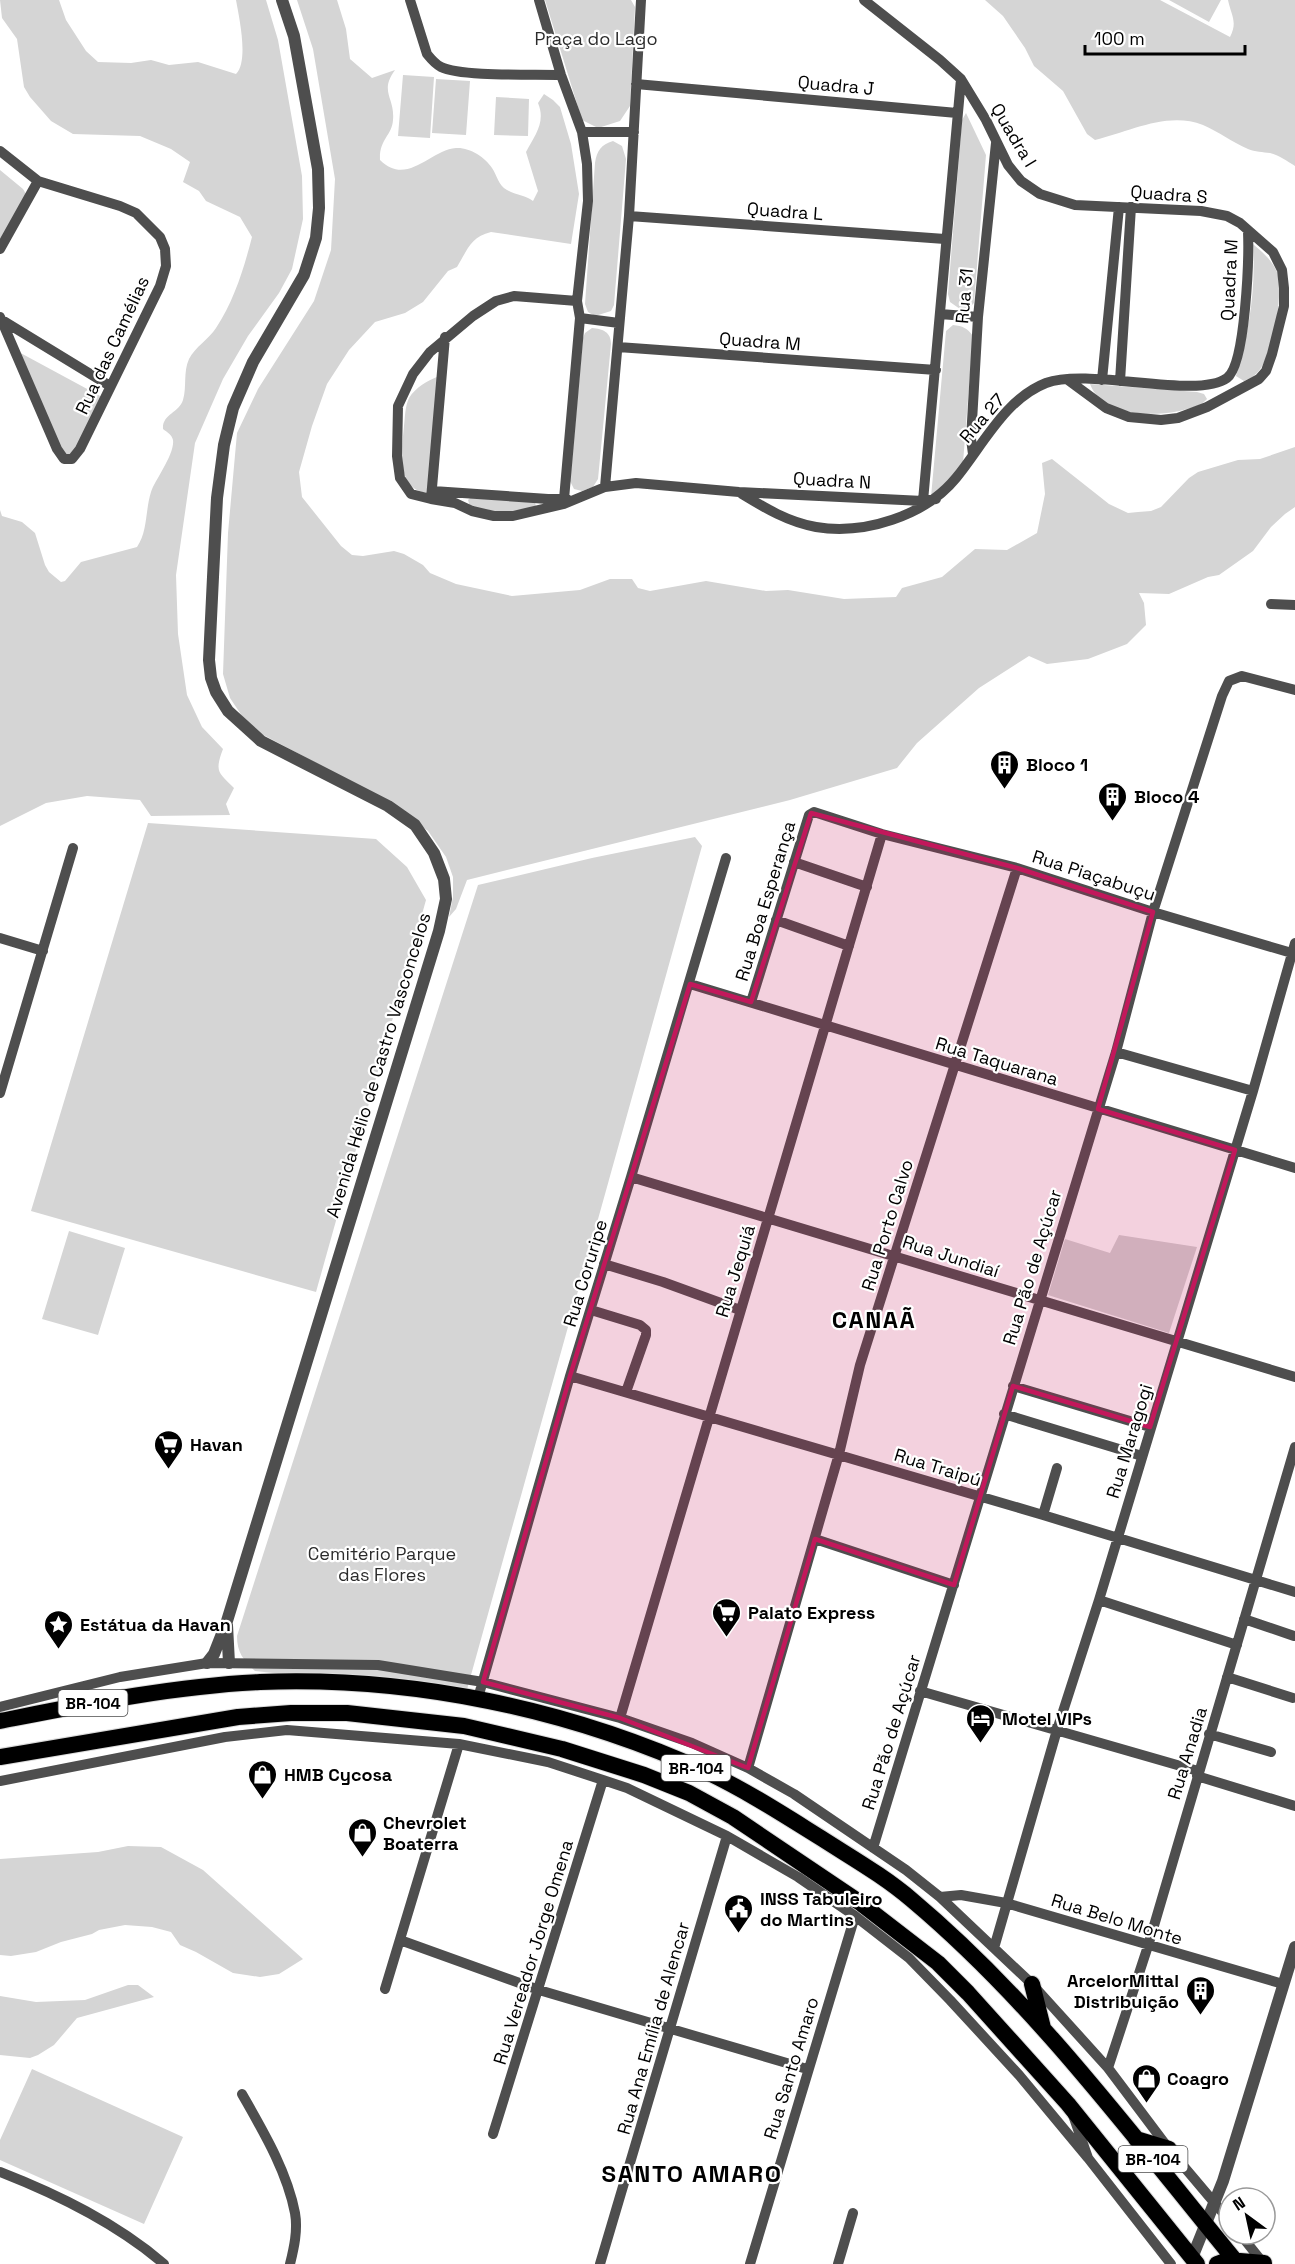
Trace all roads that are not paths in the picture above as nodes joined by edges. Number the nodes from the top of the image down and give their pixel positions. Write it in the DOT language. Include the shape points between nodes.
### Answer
graph roads {
  1 [pos="282,0"];
  2 [pos="410,0"];
  3 [pos="539,0"];
  4 [pos="864,0"];
  5 [pos="639,3"];
  6 [pos="561,75"];
  7 [pos="961,80"];
  8 [pos="636,84"];
  9 [pos="957,113"];
  10 [pos="582,132"];
  11 [pos="634,132"];
  12 [pos="996,141"];
  13 [pos="0,151"];
  14 [pos="38,181"];
  15 [pos="1119,207"];
  16 [pos="1131,207"];
  17 [pos="629,216"];
  18 [pos="1248,231"];
  19 [pos="945,239"];
  20 [pos="0,249"];
  21 [pos="577,301"];
  22 [pos="940,314"];
  23 [pos="978,317"];
  24 [pos="1,318"];
  25 [pos="580,318"];
  26 [pos="619,323"];
  27 [pos="445,337"];
  28 [pos="618,347"];
  29 [pos="936,370"];
  30 [pos="1068,380"];
  31 [pos="1102,380"];
  32 [pos="1120,381"];
  33 [pos="1215,383"];
  34 [pos="110,386"];
  35 [pos="1222,398"];
  36 [pos="973,454"];
  37 [pos="605,487"];
  38 [pos="739,492"];
  39 [pos="432,495"];
  40 [pos="584,497"];
  41 [pos="564,499"];
  42 [pos="920,505"];
  43 [pos="1272,604"];
  44 [pos="1295,605"];
  45 [pos="1295,690"];
  46 [pos="813,812"];
  47 [pos="882,834"];
  48 [pos="73,848"];
  49 [pos="726,858"];
  50 [pos="794,862"];
  51 [pos="1017,868"];
  52 [pos="867,887"];
  53 [pos="1153,912"];
  54 [pos="776,920"];
  55 [pos="0,938"];
  56 [pos="849,946"];
  57 [pos="1294,950"];
  58 [pos="43,951"];
  59 [pos="690,984"];
  60 [pos="752,1002"];
  61 [pos="826,1024"];
  62 [pos="1116,1052"];
  63 [pos="5,1061"];
  64 [pos="954,1065"];
  65 [pos="1253,1091"];
  66 [pos="0,1093"];
  67 [pos="1098,1108"];
  68 [pos="1235,1150"];
  69 [pos="1295,1168"];
  70 [pos="631,1178"];
  71 [pos="768,1219"];
  72 [pos="894,1255"];
  73 [pos="604,1264"];
  74 [pos="1039,1302"];
  75 [pos="740,1310"];
  76 [pos="591,1311"];
  77 [pos="1176,1342"];
  78 [pos="570,1376"];
  79 [pos="1295,1377"];
  80 [pos="1013,1386"];
  81 [pos="626,1392"];
  82 [pos="1004,1414"];
  83 [pos="710,1417"];
  84 [pos="1150,1427"];
  85 [pos="1295,1447"];
  86 [pos="839,1454"];
  87 [pos="1142,1456"];
  88 [pos="1057,1467"];
  89 [pos="980,1496"];
  90 [pos="1042,1515"];
  91 [pos="1118,1538"];
  92 [pos="814,1539"];
  93 [pos="1255,1579"];
  94 [pos="954,1585"];
  95 [pos="1295,1592"];
  96 [pos="1100,1600"];
  97 [pos="1244,1619"];
  98 [pos="227,1621"];
  99 [pos="1294,1636"];
  100 [pos="1237,1645"];
  101 [pos="229,1663"];
  102 [pos="207,1664"];
  103 [pos="1227,1677"];
  104 [pos="481,1690"];
  105 [pos="920,1691"];
  106 [pos="1293,1698"];
  107 [pos="0,1707"];
  108 [pos="620,1718"];
  109 [pos="0,1721"];
  110 [pos="1057,1730"];
  111 [pos="1209,1734"];
  112 [pos="459,1744"];
  113 [pos="1270,1752"];
  114 [pos="0,1757"];
  115 [pos="748,1768"];
  116 [pos="1197,1774"];
  117 [pos="603,1780"];
  118 [pos="0,1781"];
  119 [pos="1295,1806"];
  120 [pos="727,1836"];
  121 [pos="873,1848"];
  122 [pos="940,1897"];
  123 [pos="1006,1903"];
  124 [pos="855,1916"];
  125 [pos="400,1940"];
  126 [pos="1148,1946"];
  127 [pos="994,1947"];
  128 [pos="1295,1947"];
  129 [pos="1032,1984"];
  130 [pos="1283,1984"];
  131 [pos="386,1989"];
  132 [pos="539,1990"];
  133 [pos="669,2029"];
  134 [pos="1044,2032"];
  135 [pos="807,2068"];
  136 [pos="1108,2068"];
  137 [pos="242,2094"];
  138 [pos="1068,2104"];
  139 [pos="493,2134"];
  140 [pos="1136,2139"];
  141 [pos="1169,2149"];
  142 [pos="1088,2158"];
  143 [pos="0,2172"];
  144 [pos="1215,2203"];
  145 [pos="1217,2205"];
  146 [pos="853,2213"];
  147 [pos="1207,2225"];
  148 [pos="1250,2246"];
  149 [pos="1195,2261"];
  150 [pos="1236,2262"];
  151 [pos="164,2264"];
  152 [pos="290,2264"];
  153 [pos="600,2264"];
  154 [pos="750,2264"];
  155 [pos="838,2264"];
  156 [pos="1171,2264"];
  157 [pos="1217,2264"];
  158 [pos="1264,2264"];
  1 -- 98 [label="street, Avenida Hélio de Castro Vasconcelos" via="294,36 318,169 316,238 304,274 253,362 233,408 224,445 217,498 211,678 228,711 261,741 388,806 415,825 441,867 447,891 439,931"];
  2 -- 6 [label="street" via="427,54 442,68"];
  3 -- 6 [label="street"];
  4 -- 7 [label="street"];
  5 -- 8 [label="street"];
  6 -- 10 [label="street"];
  7 -- 9 [label="street"];
  7 -- 12 [label="street, Quadra I"];
  8 -- 9 [label="street, Quadra J"];
  8 -- 11 [label="street"];
  9 -- 19 [label="street"];
  10 -- 11 [label="street"];
  10 -- 21 [label="street" via="588,201"];
  11 -- 17 [label="street"];
  12 -- 15 [label="street, Quadra I" via="1021,181 1040,194 1075,206"];
  12 -- 23 [label="street, Rua 31"];
  13 -- 14 [label="street"];
  14 -- 20 [label="street"];
  14 -- 34 [label="street, Rua das Camélias" via="136,213 160,237 165,249 166,266 160,286"];
  15 -- 16 [label="street, Quadra S"];
  15 -- 31 [label="street"];
  16 -- 18 [label="street, Quadra S" via="1227,216"];
  16 -- 32 [label="street"];
  17 -- 19 [label="street, Quadra L"];
  17 -- 26 [label="street"];
  18 -- 33 [label="street, Quadra M" via="1238,356 1227,378"];
  18 -- 35 [label="street, Quadra M" via="1273,252 1282,270 1284,306 1266,371 1259,379"];
  19 -- 22 [label="street"];
  21 -- 25 [label="street"];
  21 -- 27 [label="street" via="505,298"];
  22 -- 23 [label="street"];
  22 -- 29 [label="street"];
  23 -- 36 [label="street, Rua 31"];
  24 -- 34 [label="street"];
  24 -- 34 [label="street, Rua das Camélias" via="64,459 75,457"];
  25 -- 26 [label="street"];
  25 -- 41 [label="street"];
  26 -- 28 [label="street"];
  27 -- 39 [label="street"];
  27 -- 39 [label="street" via="413,374 398,406 400,478 411,494"];
  28 -- 29 [label="street, Quadra M"];
  28 -- 37 [label="street"];
  29 -- 42 [label="street"];
  30 -- 31 [label="street"];
  30 -- 35 [label="street, Quadra M" via="1106,408 1129,417 1178,418"];
  30 -- 36 [label="street, Rua 27" via="1048,383 1025,395"];
  31 -- 32 [label="street"];
  32 -- 33 [label="street" via="1191,386"];
  33 -- 35 [label="street"];
  36 -- 42 [label="street, Rua 27" via="936,499"];
  37 -- 38 [label="street" via="636,483"];
  37 -- 40 [label="street"];
  38 -- 42 [label="street, Quadra N"];
  38 -- 42 [label="street" via="771,512 816,527 864,526 886,521"];
  39 -- 40 [label="street" via="494,516 542,510"];
  39 -- 41 [label="street"];
  40 -- 41 [label="street"];
  43 -- 44 [label="street"];
  45 -- 53 [label="street, Rua Pão de Açúcar" via="1242,676 1229,681"];
  46 -- 47 [label="street, Rua Piaçabuçu"];
  46 -- 50 [label="street, Rua Boa Esperança"];
  47 -- 51 [label="street, Rua Piaçabuçu"];
  47 -- 52 [label="street, Rua Jequiá"];
  48 -- 58 [label="street"];
  49 -- 59 [label="street, Rua Coruripe"];
  50 -- 52 [label="street"];
  50 -- 54 [label="street, Rua Boa Esperança"];
  51 -- 53 [label="street, Rua Piaçabuçu"];
  51 -- 64 [label="street, Rua Porto Calvo"];
  52 -- 56 [label="street, Rua Jequiá"];
  53 -- 57 [label="street, Rua Piaçabuçu"];
  53 -- 62 [label="street, Rua Pão de Açúcar"];
  54 -- 56 [label="street"];
  54 -- 60 [label="street, Rua Boa Esperança"];
  55 -- 58 [label="street"];
  56 -- 61 [label="street, Rua Jequiá"];
  57 -- 65 [label="street, Rua Maragogi"];
  58 -- 63 [label="street"];
  59 -- 60 [label="street, Rua Taquarana"];
  59 -- 70 [label="street, Rua Coruripe"];
  60 -- 61 [label="street, Rua Taquarana"];
  61 -- 64 [label="street, Rua Taquarana"];
  61 -- 71 [label="street, Rua Jequiá"];
  62 -- 65 [label="street"];
  62 -- 67 [label="street, Rua Pão de Açúcar"];
  63 -- 66 [label="street"];
  64 -- 67 [label="street, Rua Taquarana"];
  64 -- 72 [label="street, Rua Porto Calvo"];
  65 -- 68 [label="street, Rua Maragogi"];
  67 -- 68 [label="street, Rua Taquarana"];
  67 -- 74 [label="street, Rua Pão de Açúcar"];
  68 -- 69 [label="street, Rua Taquarana"];
  68 -- 77 [label="street, Rua Maragogi"];
  70 -- 71 [label="street, Rua Jundiaí"];
  70 -- 73 [label="street, Rua Coruripe"];
  71 -- 72 [label="street, Rua Jundiaí"];
  71 -- 75 [label="street, Rua Jequiá"];
  72 -- 74 [label="street, Rua Jundiaí"];
  72 -- 86 [label="street, Rua Porto Calvo" via="860,1365"];
  73 -- 75 [label="street"];
  73 -- 76 [label="street, Rua Coruripe"];
  74 -- 77 [label="street, Rua Jundiaí"];
  74 -- 80 [label="street, Rua Pão de Açúcar"];
  75 -- 83 [label="street, Rua Jequiá"];
  76 -- 78 [label="street, Rua Coruripe"];
  76 -- 81 [label="street" via="646,1330"];
  77 -- 79 [label="street, Rua Jundiaí"];
  77 -- 84 [label="street, Rua Maragogi"];
  78 -- 81 [label="street, Rua Traipú"];
  78 -- 104 [label="street, Rua Coruripe"];
  80 -- 82 [label="street, Rua Pão de Açúcar"];
  80 -- 84 [label="street"];
  81 -- 83 [label="street, Rua Traipú"];
  82 -- 87 [label="street"];
  82 -- 89 [label="street, Rua Pão de Açúcar"];
  83 -- 86 [label="street, Rua Traipú"];
  83 -- 108 [label="street, Rua Jequiá"];
  84 -- 87 [label="street, Rua Maragogi"];
  85 -- 93 [label="street, Rua Anadia"];
  86 -- 89 [label="street, Rua Traipú"];
  86 -- 92 [label="street, Rua Porto Calvo"];
  87 -- 91 [label="street, Rua Maragogi"];
  88 -- 90 [label="street"];
  89 -- 90 [label="street, Rua Traipú"];
  89 -- 94 [label="street, Rua Pão de Açúcar"];
  90 -- 91 [label="street, Rua Traipú"];
  91 -- 93 [label="street, Rua Traipú"];
  91 -- 96 [label="street, Rua Maragogi"];
  92 -- 94 [label="street"];
  92 -- 115 [label="street, Rua Porto Calvo"];
  93 -- 95 [label="street, Rua Traipú"];
  93 -- 97 [label="street, Rua Anadia"];
  94 -- 105 [label="street, Rua Pão de Açúcar"];
  96 -- 100 [label="street"];
  96 -- 110 [label="street, Rua Maragogi"];
  97 -- 99 [label="street"];
  97 -- 100 [label="street, Rua Anadia"];
  98 -- 101 [label="street, Avenida Hélio de Castro Vasconcelos"];
  98 -- 102 [label="street, Avenida Hélio de Castro Vasconcelos"];
  100 -- 103 [label="street, Rua Anadia"];
  101 -- 102 [label="street"];
  101 -- 104 [label="street" via="378,1665"];
  102 -- 107 [label="street" via="120,1677"];
  103 -- 106 [label="street"];
  103 -- 111 [label="street, Rua Anadia"];
  104 -- 108 [label="street"];
  104 -- 109 [label="highway, BR-104" via="258,1682 176,1690"];
  104 -- 134 [label="highway, BR-104" via="643,1746 706,1772 773,1807 912,1899 987,1969"];
  105 -- 110 [label="street"];
  105 -- 121 [label="street, Rua Pão de Açúcar"];
  108 -- 115 [label="street"];
  110 -- 116 [label="street"];
  110 -- 123 [label="street, Rua Maragogi"];
  111 -- 113 [label="street"];
  111 -- 116 [label="street, Rua Anadia"];
  112 -- 117 [label="street" via="548,1762"];
  112 -- 118 [label="street" via="287,1730 225,1737"];
  112 -- 125 [label="street"];
  114 -- 138 [label="highway, BR-104" via="196,1723 291,1713 335,1713 464,1726 562,1749 645,1775 733,1817 859,1902 938,1963"];
  115 -- 121 [label="street"];
  116 -- 119 [label="street"];
  116 -- 126 [label="street, Rua Anadia"];
  117 -- 120 [label="street"];
  117 -- 132 [label="street, Rua Vereador Jorge Omena"];
  120 -- 124 [label="street"];
  120 -- 133 [label="street, Rua Ana Emília de Alencar"];
  121 -- 122 [label="street"];
  122 -- 123 [label="street, Rua Belo Monte"];
  122 -- 127 [label="street"];
  123 -- 126 [label="street, Rua Belo Monte"];
  123 -- 127 [label="street, Rua Maragogi"];
  124 -- 135 [label="street, Rua Santo Amaro"];
  124 -- 142 [label="street" via="909,1958 950,2000"];
  125 -- 131 [label="street"];
  125 -- 132 [label="street"];
  126 -- 130 [label="street, Rua Belo Monte"];
  126 -- 136 [label="street, Rua Anadia"];
  127 -- 129 [label="street"];
  128 -- 130 [label="street"];
  129 -- 134 [label="highway"];
  129 -- 136 [label="street"];
  130 -- 144 [label="street"];
  132 -- 133 [label="street"];
  132 -- 139 [label="street, Rua Vereador Jorge Omena"];
  133 -- 135 [label="street"];
  133 -- 153 [label="street, Rua Ana Emília de Alencar"];
  134 -- 140 [label="highway, BR-104" via="1100,2092"];
  135 -- 154 [label="street, Rua Santo Amaro"];
  136 -- 141 [label="street"];
  137 -- 152 [label="street" via="279,2163 295,2213"];
  138 -- 142 [label="street"];
  138 -- 149 [label="highway, BR-104"];
  140 -- 141 [label="highway"];
  140 -- 147 [label="highway, BR-104"];
  141 -- 144 [label="street"];
  142 -- 156 [label="street"];
  143 -- 151 [label="street" via="76,2205"];
  144 -- 145 [label="street"];
  144 -- 147 [label="street"];
  146 -- 155 [label="street"];
  147 -- 149 [label="street"];
  147 -- 150 [label="highway, BR-104"];
  148 -- 158 [label="street"];
  150 -- 157 [label="highway" via="1225,2260"];
  150 -- 158 [label="highway"];
}
